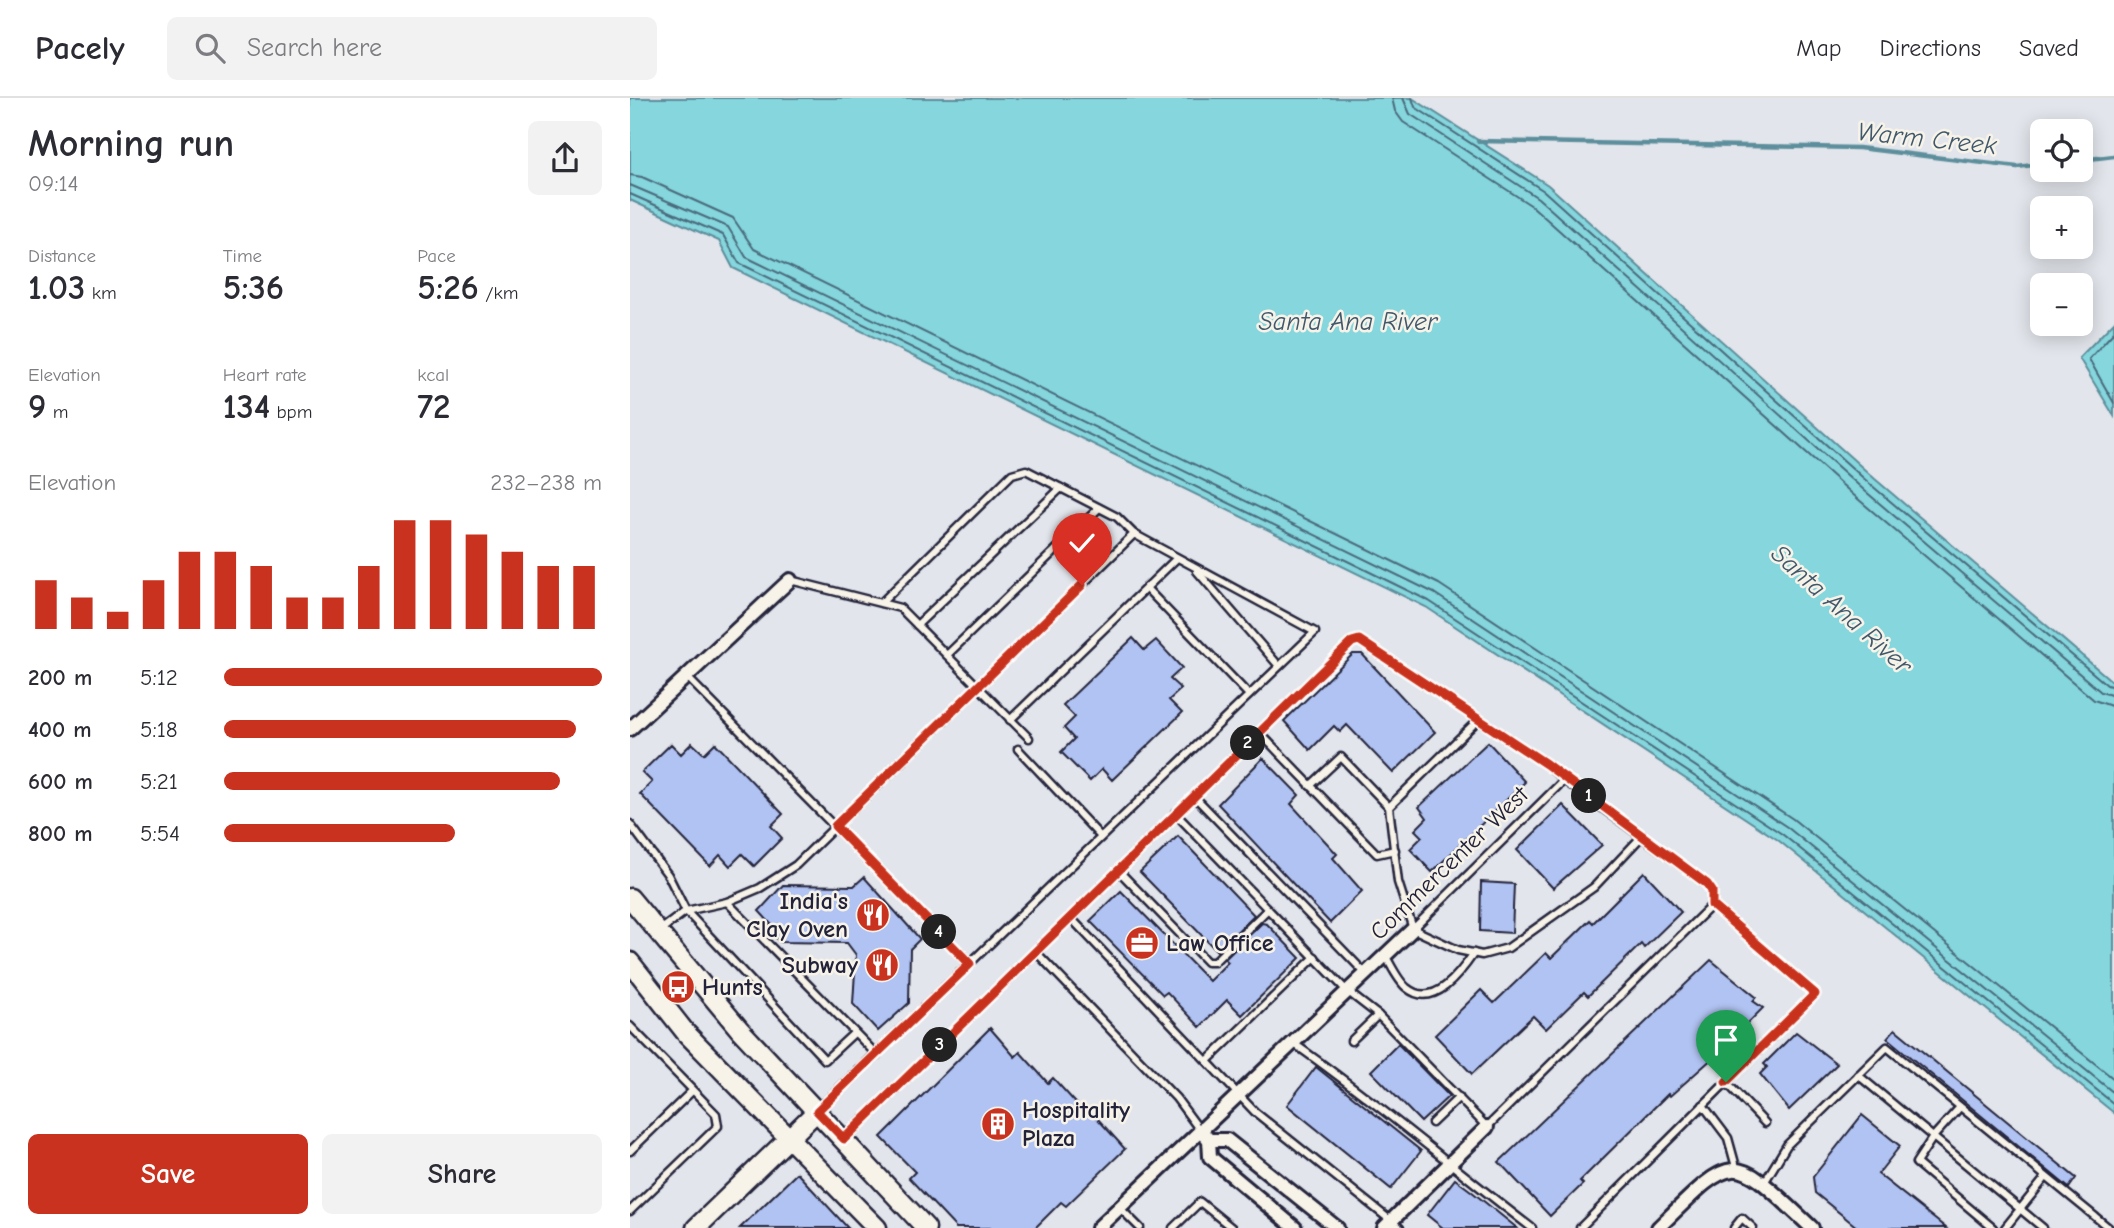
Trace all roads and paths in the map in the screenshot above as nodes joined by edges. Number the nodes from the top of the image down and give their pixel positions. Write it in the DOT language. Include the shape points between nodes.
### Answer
graph roads {
  1 [pos="1061,488"];
  2 [pos="1099,508"];
  3 [pos="1134,534"];
  4 [pos="1177,558"];
  5 [pos="1194,566"];
  6 [pos="790,580"];
  7 [pos="1146,588"];
  8 [pos="881,603"];
  9 [pos="917,625"];
  10 [pos="947,655"];
  11 [pos="1279,666"];
  12 [pos="686,676"];
  13 [pos="978,687"];
  14 [pos="1249,695"];
  15 [pos="1010,720"];
  16 [pos="1478,720"];
  17 [pos="630,729"];
  18 [pos="1259,732"];
  19 [pos="1029,738"];
  20 [pos="1018,749"];
  21 [pos="1564,780"];
  22 [pos="1310,786"];
  23 [pos="1194,796"];
  24 [pos="1389,807"];
  25 [pos="1175,813"];
  26 [pos="630,824"];
  27 [pos="835,826"];
  28 [pos="1642,836"];
  29 [pos="1101,837"];
  30 [pos="1395,850"];
  31 [pos="1118,870"];
  32 [pos="630,898"];
  33 [pos="727,902"];
  34 [pos="1712,905"];
  35 [pos="1268,909"];
  36 [pos="686,911"];
  37 [pos="1070,917"];
  38 [pos="1413,929"];
  39 [pos="658,932"];
  40 [pos="1036,952"];
  41 [pos="1474,953"];
  42 [pos="1385,955"];
  43 [pos="1315,957"];
  44 [pos="630,962"];
  45 [pos="970,964"];
  46 [pos="1366,973"];
  47 [pos="1347,990"];
  48 [pos="1378,1015"];
  49 [pos="630,1026"];
  50 [pos="854,1032"];
  51 [pos="1351,1041"];
  52 [pos="1292,1042"];
  53 [pos="877,1055"];
  54 [pos="1207,1061"];
  55 [pos="1858,1075"];
  56 [pos="1726,1082"];
  57 [pos="692,1091"];
  58 [pos="1237,1093"];
  59 [pos="1459,1097"];
  60 [pos="1703,1105"];
  61 [pos="1960,1107"];
  62 [pos="817,1111"];
  63 [pos="1433,1123"];
  64 [pos="1765,1123"];
  65 [pos="1487,1127"];
  66 [pos="1199,1129"];
  67 [pos="1933,1137"];
  68 [pos="788,1139"];
  69 [pos="844,1139"];
  70 [pos="1209,1140"];
  71 [pos="630,1150"];
  72 [pos="1449,1164"];
  73 [pos="1735,1167"];
  74 [pos="2046,1177"];
  75 [pos="1761,1180"];
  76 [pos="1119,1207"];
  77 [pos="2020,1209"];
  78 [pos="630,1211"];
  79 [pos="1391,1226"];
  80 [pos="696,1228"];
  81 [pos="877,1228"];
  82 [pos="926,1228"];
  83 [pos="1098,1228"];
  84 [pos="1140,1228"];
  85 [pos="1174,1228"];
  86 [pos="1232,1228"];
  87 [pos="1295,1228"];
  88 [pos="1337,1228"];
  89 [pos="1532,1228"];
  90 [pos="1580,1228"];
  91 [pos="1658,1228"];
  92 [pos="1734,1228"];
  93 [pos="1753,1228"];
  94 [pos="1812,1228"];
  95 [pos="1993,1228"];
  96 [pos="2005,1228"];
  97 [pos="2043,1228"];
  98 [pos="2109,1228"];
  1 -- 2 [label="lane"];
  1 -- 8 [label="lane" via="1026,470 1012,474"];
  1 -- 9 [label="lane"];
  2 -- 3 [label="lane" via="1117,517"];
  2 -- 10 [label="lane"];
  3 -- 4 [label="lane"];
  3 -- 13 [label="lane"];
  4 -- 5 [label="lane"];
  4 -- 7 [label="lane"];
  5 -- 11 [label="lane"];
  5 -- 11 [label="lane" via="1315,632"];
  6 -- 8 [label="lane"];
  6 -- 12 [label="street"];
  7 -- 14 [label="lane"];
  7 -- 15 [label="lane"];
  8 -- 9 [label="lane" via="900,608"];
  9 -- 10 [label="lane"];
  10 -- 13 [label="lane"];
  11 -- 14 [label="lane"];
  12 -- 17 [label="street"];
  12 -- 27 [label="lane"];
  13 -- 15 [label="lane"];
  13 -- 27 [label="lane"];
  14 -- 29 [label="lane"];
  15 -- 19 [label="lane"];
  16 -- 18 [label="lane" via="1359,640"];
  16 -- 21 [label="lane"];
  16 -- 24 [label="lane"];
  18 -- 22 [label="lane"];
  18 -- 23 [label="lane"];
  20 -- 29 [label="lane"];
  21 -- 28 [label="lane, Commercenter West"];
  21 -- 38 [label="lane, Commercenter West"];
  22 -- 24 [label="lane" via="1340,757"];
  22 -- 30 [label="lane" via="1377,854"];
  23 -- 25 [label="lane"];
  23 -- 46 [label="lane"];
  24 -- 30 [label="lane"];
  25 -- 31 [label="lane"];
  25 -- 35 [label="lane"];
  26 -- 36 [label="lane" via="668,875"];
  27 -- 33 [label="lane" via="796,865"];
  27 -- 45 [label="lane"];
  28 -- 34 [label="lane, Commercenter West" via="1707,884"];
  28 -- 41 [label="lane" via="1594,887 1508,948"];
  29 -- 45 [label="lane"];
  30 -- 38 [label="lane" via="1398,882"];
  31 -- 35 [label="lane" via="1207,962 1214,962"];
  31 -- 37 [label="lane"];
  32 -- 39 [label="main road"];
  33 -- 36 [label="lane"];
  33 -- 50 [label="lane"];
  34 -- 56 [label="lane" via="1815,994"];
  34 -- 65 [label="lane"];
  35 -- 43 [label="lane"];
  36 -- 39 [label="lane"];
  36 -- 50 [label="lane" via="825,1060"];
  37 -- 40 [label="lane"];
  37 -- 54 [label="lane"];
  38 -- 41 [label="lane"];
  38 -- 42 [label="street, Commercenter West"];
  39 -- 62 [label="main road" via="740,1030"];
  40 -- 66 [label="lane" via="1176,1098"];
  40 -- 69 [label="lane"];
  41 -- 42 [label="lane" via="1456,979 1427,995 1405,987"];
  42 -- 46 [label="street, Commercenter West"];
  43 -- 47 [label="lane"];
  43 -- 54 [label="lane"];
  44 -- 68 [label="main road" via="686,1033"];
  45 -- 53 [label="lane"];
  46 -- 47 [label="street, Commercenter West"];
  47 -- 48 [label="lane"];
  47 -- 52 [label="street, Commercenter West"];
  48 -- 51 [label="lane"];
  48 -- 59 [label="lane"];
  49 -- 57 [label="lane"];
  50 -- 53 [label="lane"];
  52 -- 58 [label="street, Commercenter West"];
  52 -- 72 [label="lane" via="1352,1084"];
  53 -- 62 [label="lane"];
  54 -- 58 [label="lane"];
  55 -- 61 [label="lane" via="1886,1047"];
  55 -- 67 [label="lane"];
  55 -- 75 [label="lane" via="1787,1145"];
  56 -- 60 [label="lane"];
  56 -- 64 [label="lane"];
  57 -- 71 [label="lane"];
  57 -- 78 [label="lane" via="716,1114 718,1126"];
  58 -- 66 [label="street, Commercenter West"];
  58 -- 79 [label="lane"];
  59 -- 63 [label="lane"];
  59 -- 65 [label="lane"];
  60 -- 73 [label="lane" via="1728,1138"];
  60 -- 90 [label="lane"];
  61 -- 67 [label="lane"];
  61 -- 74 [label="lane"];
  62 -- 68 [label="main road"];
  62 -- 69 [label="main road"];
  65 -- 72 [label="street"];
  66 -- 70 [label="street"];
  66 -- 76 [label="street, Commercenter West"];
  67 -- 77 [label="lane"];
  67 -- 95 [label="lane" via="1916,1163"];
  68 -- 80 [label="main road"];
  68 -- 81 [label="main road"];
  69 -- 82 [label="main road"];
  70 -- 87 [label="street" via="1210,1157"];
  70 -- 88 [label="street" via="1227,1140"];
  72 -- 79 [label="street"];
  72 -- 89 [label="lane"];
  73 -- 75 [label="street"];
  73 -- 91 [label="street" via="1707,1180"];
  74 -- 77 [label="lane"];
  74 -- 98 [label="lane"];
  75 -- 94 [label="street"];
  76 -- 83 [label="street, Commercenter West"];
  76 -- 84 [label="lane"];
  77 -- 96 [label="lane"];
  77 -- 97 [label="lane"];
  85 -- 86 [label="lane" via="1200,1202"];
  92 -- 93 [label="lane" via="1742,1219"];
}
